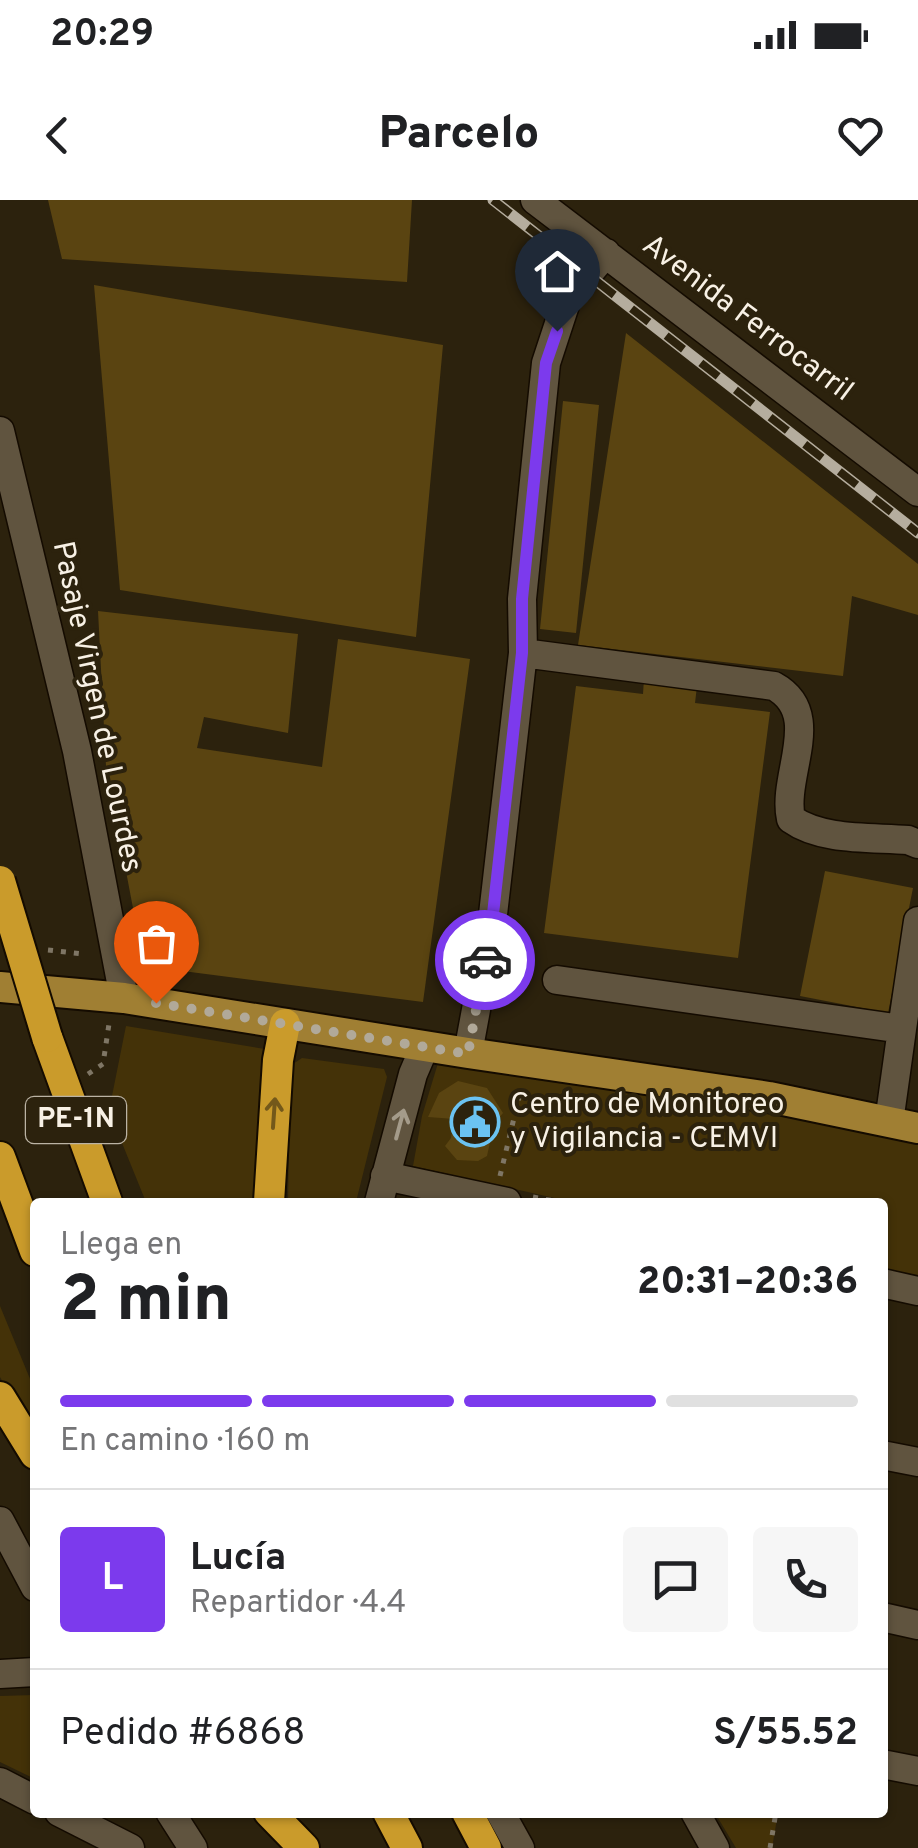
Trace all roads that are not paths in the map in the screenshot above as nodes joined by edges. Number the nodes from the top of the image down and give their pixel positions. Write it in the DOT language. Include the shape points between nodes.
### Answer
graph roads {
  1 [pos="535,200"];
  2 [pos="606,252"];
  3 [pos="0,431"];
  4 [pos="918,492"];
  5 [pos="522,653"];
  6 [pos="918,844"];
  7 [pos="0,882"];
  8 [pos="918,921"];
  9 [pos="557,980"];
  10 [pos="0,987"];
  11 [pos="118,1004"];
  12 [pos="285,1024"];
  13 [pos="902,1029"];
  14 [pos="425,1046"];
  15 [pos="468,1054"];
  16 [pos="904,1125"];
  17 [pos="0,1157"];
  18 [pos="382,1189"];
  19 [pos="502,1196"];
  20 [pos="106,1198"];
  21 [pos="269,1198"];
  22 [pos="30,1238"];
  23 [pos="888,1284"];
  24 [pos="918,1291"];
  25 [pos="0,1397"];
  26 [pos="30,1446"];
  27 [pos="888,1456"];
  28 [pos="918,1462"];
  29 [pos="1,1526"];
  30 [pos="30,1577"];
  31 [pos="888,1618"];
  32 [pos="918,1625"];
  33 [pos="30,1672"];
  34 [pos="0,1674"];
  35 [pos="888,1765"];
  36 [pos="918,1771"];
  37 [pos="0,1782"];
  38 [pos="30,1797"];
  39 [pos="174,1818"];
  40 [pos="276,1818"];
  41 [pos="298,1818"];
  42 [pos="391,1818"];
  43 [pos="469,1818"];
  44 [pos="503,1818"];
  45 [pos="699,1818"];
  46 [pos="79,1837"];
  47 [pos="130,1848"];
  48 [pos="193,1848"];
  49 [pos="304,1848"];
  50 [pos="314,1848"];
  51 [pos="408,1848"];
  52 [pos="486,1848"];
  53 [pos="520,1848"];
  54 [pos="715,1848"];
  1 -- 2 [label="street, Avenida Ferrocarril"];
  2 -- 4 [label="street, Avenida Ferrocarril"];
  2 -- 5 [label="street" via="568,299 546,363"];
  3 -- 11 [label="street, Pasaje Virgen de Lourdes" via="77,751"];
  5 -- 6 [label="street" via="774,686 789,694 798,713 791,819 820,832"];
  5 -- 15 [label="street" via="492,923"];
  7 -- 20 [label="highway, PE-1N, bridge"];
  8 -- 13 [label="street"];
  9 -- 13 [label="street"];
  10 -- 11 [label="main road"];
  11 -- 12 [label="main road"];
  12 -- 14 [label="main road"];
  21 -- 12 [label="highway, one-way"];
  13 -- 16 [label="street"];
  14 -- 15 [label="main road"];
  18 -- 14 [label="street, one-way"];
  15 -- 16 [label="main road" via="769,1097"];
  17 -- 22 [label="highway, PE-1N"];
  18 -- 19 [label="street"];
  23 -- 24 [label="street"];
  25 -- 26 [label="highway"];
  27 -- 28 [label="street"];
  29 -- 30 [label="street"];
  31 -- 32 [label="street"];
  33 -- 34 [label="street"];
  35 -- 36 [label="street"];
  37 -- 38 [label="street"];
  39 -- 48 [label="street"];
  40 -- 49 [label="highway"];
  41 -- 50 [label="highway"];
  42 -- 51 [label="highway"];
  43 -- 52 [label="highway"];
  44 -- 53 [label="street"];
  45 -- 54 [label="street"];
  46 -- 47 [label="street"];
}
